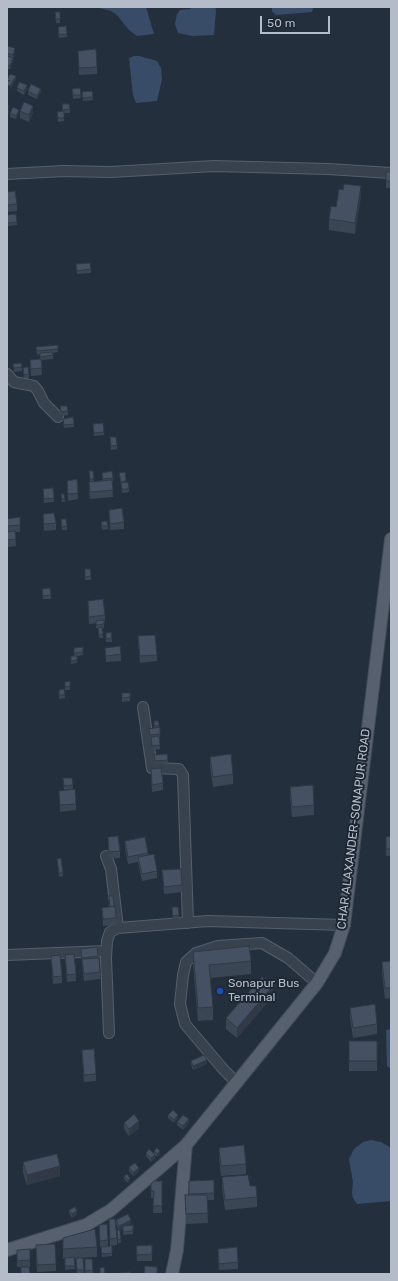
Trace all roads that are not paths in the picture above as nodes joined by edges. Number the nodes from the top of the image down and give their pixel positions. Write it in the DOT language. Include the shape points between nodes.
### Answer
graph roads {
  1 [pos="391,173"];
  2 [pos="7,174"];
  3 [pos="7,374"];
  4 [pos="58,417"];
  5 [pos="391,539"];
  6 [pos="143,707"];
  7 [pos="106,856"];
  8 [pos="188,923"];
  9 [pos="344,924"];
  10 [pos="118,928"];
  11 [pos="106,951"];
  12 [pos="7,955"];
  13 [pos="317,982"];
  14 [pos="109,1033"];
  15 [pos="236,1082"];
  16 [pos="186,1145"];
  17 [pos="7,1250"];
  18 [pos="172,1274"];
  1 -- 2 [label="street" via="214,166 111,172"];
  3 -- 4 [label="street" via="14,382 34,386 44,403"];
  5 -- 9 [label="main road, CHAR ALAXANDER-SONAPUR ROAD"];
  6 -- 8 [label="street" via="152,768 179,769 183,775"];
  7 -- 10 [label="street" via="111,869"];
  8 -- 9 [label="street" via="208,921"];
  8 -- 10 [label="street"];
  9 -- 13 [label="main road, CHAR ALAXANDER-SONAPUR ROAD" via="335,953"];
  10 -- 11 [label="street" via="110,932"];
  11 -- 12 [label="street"];
  11 -- 14 [label="street"];
  13 -- 15 [label="main road, CHAR ALAXANDER-SONAPUR ROAD"];
  13 -- 15 [label="street" via="288,958 262,943 218,946 196,953 186,962 180,1004 185,1024"];
  15 -- 16 [label="main road, CHAR ALAXANDER-SONAPUR ROAD"];
  16 -- 17 [label="main road, CHAR ALAXANDER-SONAPUR ROAD" via="111,1210 86,1225"];
  16 -- 18 [label="main road" via="177,1250"];
}
